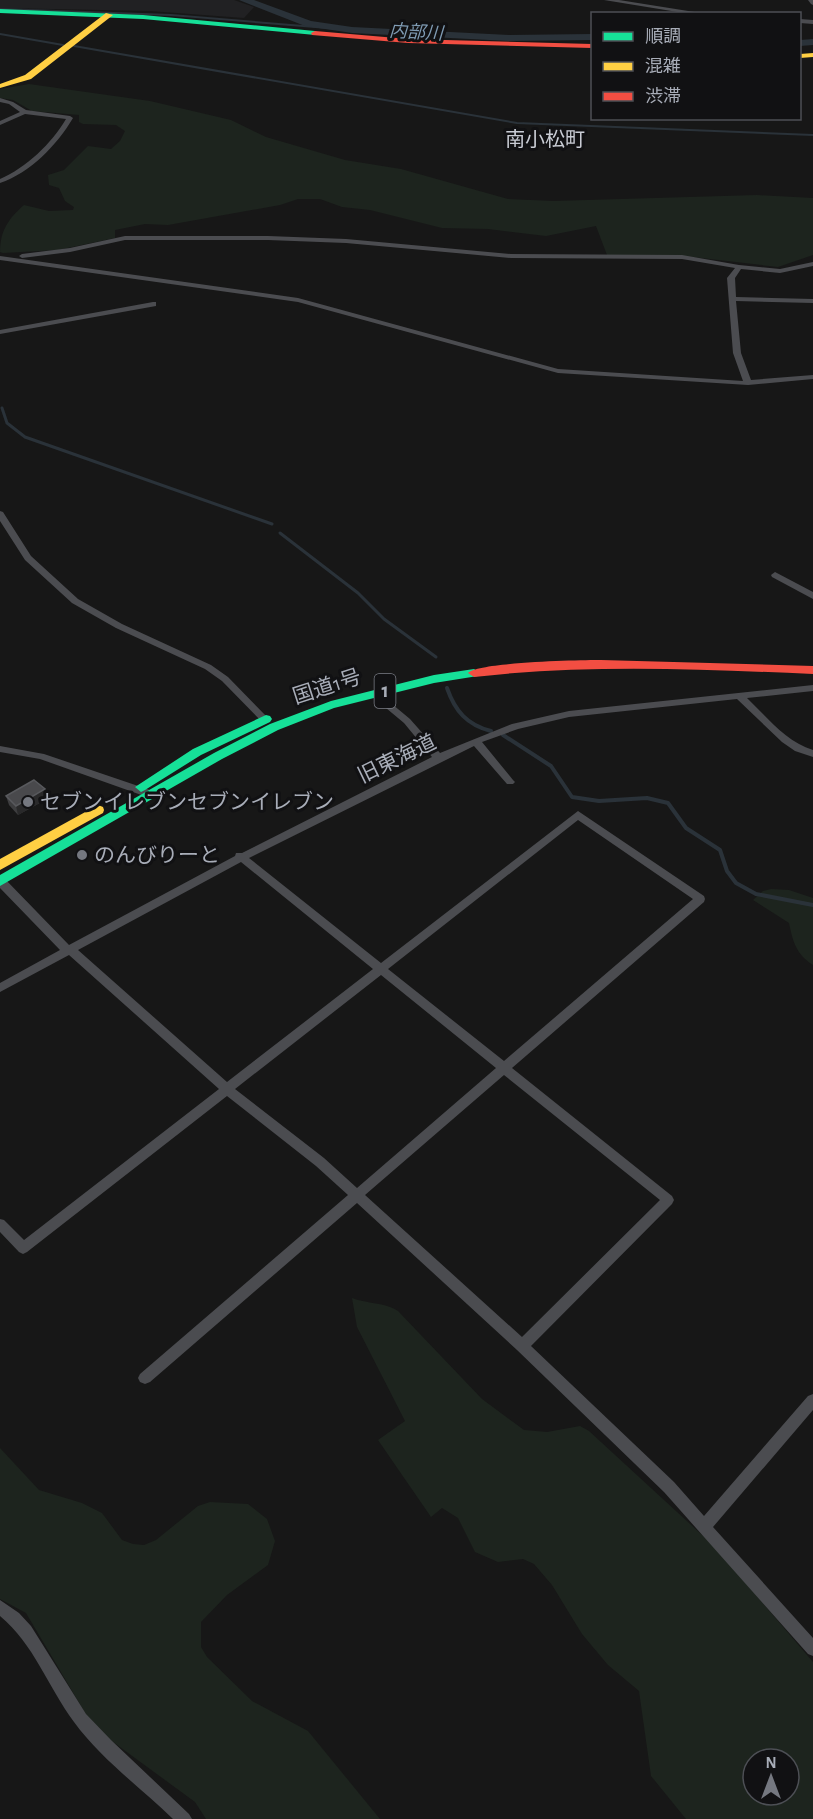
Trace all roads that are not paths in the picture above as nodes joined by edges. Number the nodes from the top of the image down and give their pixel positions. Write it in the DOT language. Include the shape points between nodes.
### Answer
graph roads {
  1 [pos="607,0"];
  2 [pos="0,11"];
  3 [pos="691,12"];
  4 [pos="109,15"];
  5 [pos="591,46"];
  6 [pos="0,86"];
  7 [pos="0,100"];
  8 [pos="24,112"];
  9 [pos="0,123"];
  10 [pos="0,181"];
  11 [pos="2,258"];
  12 [pos="813,264"];
  13 [pos="739,267"];
  14 [pos="733,299"];
  15 [pos="813,301"];
  16 [pos="153,304"];
  17 [pos="0,332"];
  18 [pos="813,377"];
  19 [pos="748,383"];
  20 [pos="0,514"];
  21 [pos="775,575"];
  22 [pos="813,596"];
  23 [pos="575,658"];
  24 [pos="813,659"];
  25 [pos="813,670"];
  26 [pos="813,688"];
  27 [pos="378,693"];
  28 [pos="738,695"];
  29 [pos="264,719"];
  30 [pos="476,742"];
  31 [pos="0,750"];
  32 [pos="813,754"];
  33 [pos="440,758"];
  34 [pos="510,782"];
  35 [pos="136,789"];
  36 [pos="150,794"];
  37 [pos="240,856"];
  38 [pos="0,865"];
  39 [pos="0,881"];
  40 [pos="69,950"];
  41 [pos="380,968"];
  42 [pos="0,988"];
  43 [pos="504,1067"];
  44 [pos="227,1089"];
  45 [pos="355,1195"];
  46 [pos="0,1224"];
  47 [pos="522,1346"];
  48 [pos="145,1378"];
  49 [pos="813,1400"];
  50 [pos="704,1527"];
  51 [pos="0,1607"];
  52 [pos="813,1648"];
  53 [pos="184,1819"];
  1 -- 3 [label="street"];
  2 -- 4 [label="main road"];
  4 -- 5 [label="main road" via="408,41"];
  4 -- 6 [label="main road" via="28,77"];
  7 -- 8 [label="street"];
  8 -- 9 [label="street"];
  8 -- 10 [label="street" via="70,118 38,156"];
  11 -- 13 [label="street" via="53,253 125,238 236,238 346,241 532,257 677,257"];
  11 -- 19 [label="street" via="298,300 558,371"];
  12 -- 13 [label="street" via="787,271"];
  13 -- 14 [label="street" via="731,277"];
  14 -- 15 [label="street"];
  14 -- 19 [label="street" via="737,353"];
  16 -- 17 [label="street"];
  18 -- 19 [label="street"];
  20 -- 29 [label="street" via="28,558 75,601 207,667 225,679"];
  21 -- 22 [label="street"];
  23 -- 24 [label="main road, 国道1号 / 1"];
  23 -- 25 [label="main road, 国道1号 / 1"];
  23 -- 27 [label="main road, 国道1号 / 1" via="493,669"];
  23 -- 29 [label="main road, 国道1号 / 1" via="490,660 398,676 332,694"];
  26 -- 28 [label="street, 旧東海道"];
  27 -- 33 [label="street"];
  27 -- 36 [label="main road, 国道1号 / 1" via="331,705 274,728"];
  28 -- 30 [label="street, 旧東海道" via="537,718"];
  28 -- 32 [label="street" via="785,740"];
  29 -- 35 [label="main road, 国道1号 / 1"];
  30 -- 33 [label="street, 旧東海道"];
  30 -- 34 [label="street"];
  31 -- 35 [label="street" via="41,756"];
  33 -- 37 [label="street, 旧東海道"];
  35 -- 36 [label="street"];
  35 -- 38 [label="main road, 国道1号 / 1"];
  36 -- 39 [label="main road, 国道1号 / 1"];
  37 -- 40 [label="street, 旧東海道"];
  37 -- 41 [label="street"];
  39 -- 40 [label="street"];
  40 -- 42 [label="street, 旧東海道"];
  40 -- 44 [label="street"];
  41 -- 43 [label="street"];
  41 -- 43 [label="street" via="578,815 700,899"];
  41 -- 44 [label="street"];
  43 -- 45 [label="street"];
  43 -- 47 [label="street" via="668,1200"];
  44 -- 45 [label="street" via="284,1132"];
  44 -- 46 [label="street" via="23,1248"];
  45 -- 47 [label="street"];
  45 -- 48 [label="street"];
  47 -- 50 [label="street" via="669,1487"];
  49 -- 50 [label="street"];
  50 -- 52 [label="street"];
  51 -- 53 [label="street" via="24,1628 67,1701 99,1740"];
}
